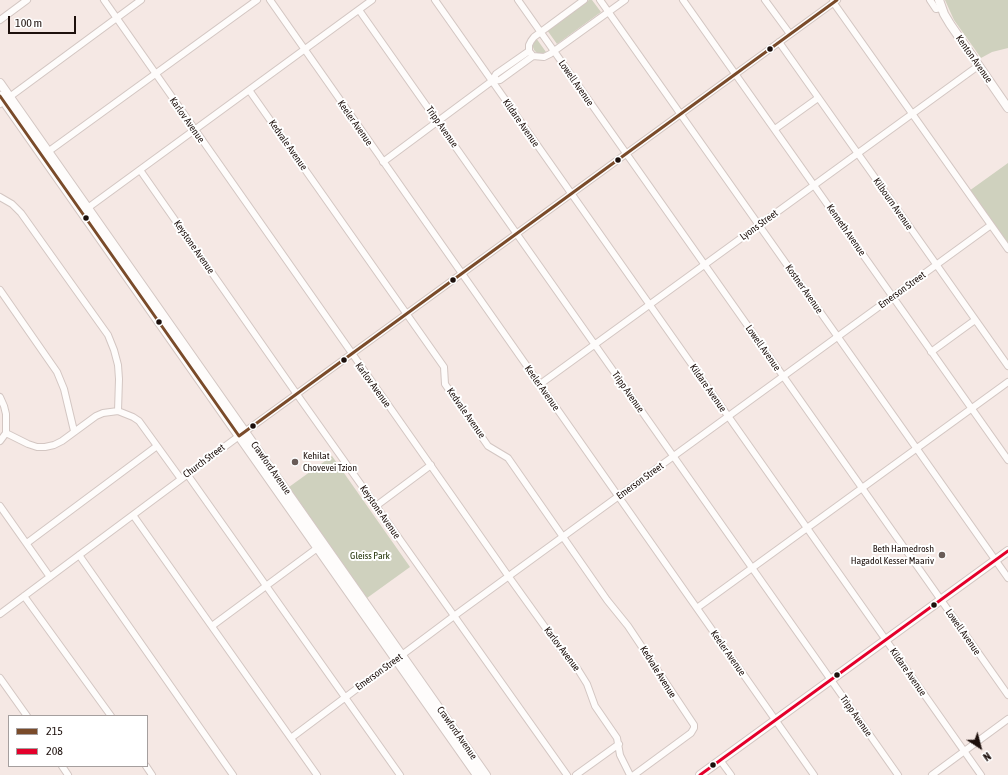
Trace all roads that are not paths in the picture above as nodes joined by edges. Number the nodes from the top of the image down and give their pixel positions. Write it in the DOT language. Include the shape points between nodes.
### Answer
graph roads {
  1 [pos="27,0"];
  2 [pos="104,0"];
  3 [pos="141,0"];
  4 [pos="257,0"];
  5 [pos="270,0"];
  6 [pos="372,0"];
  7 [pos="435,0"];
  8 [pos="518,0"];
  9 [pos="584,0"];
  10 [pos="600,0"];
  11 [pos="625,0"];
  12 [pos="684,0"];
  13 [pos="765,0"];
  14 [pos="930,0"];
  15 [pos="939,0"];
  16 [pos="835,1"];
  17 [pos="942,8"];
  18 [pos="358,10"];
  19 [pos="609,12"];
  20 [pos="116,18"];
  21 [pos="0,20"];
  22 [pos="540,32"];
  23 [pos="790,34"];
  24 [pos="779,42"];
  25 [pos="304,49"];
  26 [pos="554,52"];
  27 [pos="531,53"];
  28 [pos="978,66"];
  29 [pos="155,74"];
  30 [pos="736,74"];
  31 [pos="492,81"];
  32 [pos="0,83"];
  33 [pos="249,90"];
  34 [pos="818,98"];
  35 [pos="3,99"];
  36 [pos="1008,108"];
  37 [pos="680,114"];
  38 [pos="912,114"];
  39 [pos="438,121"];
  40 [pos="775,129"];
  41 [pos="194,130"];
  42 [pos="45,154"];
  43 [pos="626,154"];
  44 [pos="858,154"];
  45 [pos="383,162"];
  46 [pos="140,170"];
  47 [pos="814,185"];
  48 [pos="571,194"];
  49 [pos="0,197"];
  50 [pos="85,210"];
  51 [pos="759,225"];
  52 [pos="991,225"];
  53 [pos="516,234"];
  54 [pos="1008,249"];
  55 [pos="704,265"];
  56 [pos="936,266"];
  57 [pos="461,274"];
  58 [pos="0,290"];
  59 [pos="893,297"];
  60 [pos="649,305"];
  61 [pos="406,314"];
  62 [pos="975,320"];
  63 [pos="838,337"];
  64 [pos="594,345"];
  65 [pos="932,352"];
  66 [pos="351,354"];
  67 [pos="1008,366"];
  68 [pos="783,377"];
  69 [pos="1008,382"];
  70 [pos="539,384"];
  71 [pos="296,394"];
  72 [pos="0,397"];
  73 [pos="972,409"];
  74 [pos="118,411"];
  75 [pos="728,417"];
  76 [pos="74,431"];
  77 [pos="6,433"];
  78 [pos="242,433"];
  79 [pos="0,441"];
  80 [pos="157,446"];
  81 [pos="917,449"];
  82 [pos="673,457"];
  83 [pos="1008,460"];
  84 [pos="431,465"];
  85 [pos="187,474"];
  86 [pos="181,479"];
  87 [pos="862,488"];
  88 [pos="618,497"];
  89 [pos="0,506"];
  90 [pos="376,506"];
  91 [pos="133,514"];
  92 [pos="807,529"];
  93 [pos="564,537"];
  94 [pos="27,544"];
  95 [pos="320,546"];
  96 [pos="1008,551"];
  97 [pos="79,555"];
  98 [pos="995,560"];
  99 [pos="752,568"];
  100 [pos="50,577"];
  101 [pos="509,577"];
  102 [pos="1008,578"];
  103 [pos="266,586"];
  104 [pos="24,596"];
  105 [pos="940,600"];
  106 [pos="697,608"];
  107 [pos="0,613"];
  108 [pos="454,616"];
  109 [pos="212,626"];
  110 [pos="885,640"];
  111 [pos="399,657"];
  112 [pos="0,678"];
  113 [pos="830,680"];
  114 [pos="1008,696"];
  115 [pos="345,697"];
  116 [pos="26,715"];
  117 [pos="110,715"];
  118 [pos="1008,719"];
  119 [pos="775,720"];
  120 [pos="290,738"];
  121 [pos="619,744"];
  122 [pos="964,752"];
  123 [pos="720,760"];
  124 [pos="475,772"];
  125 [pos="234,775"];
  126 [pos="317,775"];
  127 [pos="400,775"];
  128 [pos="486,775"];
  129 [pos="567,775"];
  130 [pos="576,775"];
  131 [pos="630,775"];
  132 [pos="634,775"];
  133 [pos="700,775"];
  134 [pos="731,775"];
  135 [pos="814,775"];
  136 [pos="898,775"];
  137 [pos="932,775"];
  138 [pos="981,775"];
  1 -- 21 [label="street"];
  2 -- 20 [label="street, Karlov Avenue"];
  3 -- 20 [label="street"];
  4 -- 29 [label="street"];
  5 -- 25 [label="street, Keeler Avenue"];
  6 -- 18 [label="street"];
  7 -- 31 [label="street, Kildare Avenue"];
  8 -- 22 [label="street, Lowell Avenue"];
  9 -- 22 [label="street"];
  10 -- 19 [label="street, Kostner Avenue"];
  11 -- 19 [label="street"];
  12 -- 30 [label="street, Kenneth Avenue"];
  13 -- 23 [label="street"];
  14 -- 17 [label="street, Kenton Avenue" via="936,9"];
  15 -- 17 [label="main road, Kenton Avenue"];
  16 -- 23 [label="street, Church Street"];
  16 -- 38 [label="street"];
  17 -- 28 [label="main road, Kenton Avenue"];
  18 -- 25 [label="street"];
  18 -- 39 [label="street, Tripp Avenue"];
  19 -- 26 [label="street"];
  19 -- 37 [label="street, Kostner Avenue"];
  20 -- 29 [label="street, Karlov Avenue"];
  20 -- 35 [label="street"];
  22 -- 26 [label="street, Lowell Avenue"];
  22 -- 27 [label="street" via="531,40"];
  23 -- 24 [label="street, Church Street"];
  24 -- 30 [label="street, Church Street"];
  24 -- 34 [label="street, Kilbourn Avenue"];
  25 -- 33 [label="street"];
  25 -- 45 [label="street, Keeler Avenue"];
  26 -- 27 [label="street" via="544,57"];
  26 -- 43 [label="street, Lowell Avenue"];
  27 -- 31 [label="street" via="496,74"];
  28 -- 36 [label="main road, Kenton Avenue"];
  28 -- 38 [label="street, Lyons Street"];
  29 -- 41 [label="street, Karlov Avenue"];
  29 -- 42 [label="street"];
  30 -- 37 [label="street, Church Street"];
  30 -- 40 [label="street, Kenneth Avenue"];
  31 -- 39 [label="street"];
  31 -- 48 [label="street, Kildare Avenue"];
  32 -- 35 [label="main road, Crawford Avenue"];
  33 -- 41 [label="street"];
  33 -- 61 [label="street, Kedvale Avenue"];
  34 -- 40 [label="street"];
  34 -- 44 [label="street, Kilbourn Avenue"];
  35 -- 42 [label="main road, Crawford Avenue"];
  37 -- 43 [label="street, Church Street"];
  37 -- 51 [label="street, Kostner Avenue"];
  38 -- 44 [label="street, Lyons Street"];
  38 -- 52 [label="street"];
  39 -- 45 [label="street"];
  39 -- 53 [label="street, Tripp Avenue"];
  40 -- 47 [label="street, Kenneth Avenue"];
  41 -- 46 [label="street"];
  41 -- 66 [label="street, Karlov Avenue"];
  42 -- 50 [label="main road, Crawford Avenue"];
  43 -- 48 [label="street, Church Street"];
  43 -- 55 [label="street, Lowell Avenue"];
  44 -- 47 [label="street, Lyons Street"];
  44 -- 56 [label="street, Kilbourn Avenue"];
  45 -- 57 [label="street, Keeler Avenue"];
  46 -- 50 [label="street"];
  46 -- 71 [label="street, Keystone Avenue"];
  47 -- 51 [label="street, Lyons Street"];
  47 -- 59 [label="street, Kenneth Avenue"];
  48 -- 53 [label="street, Church Street"];
  48 -- 60 [label="street, Kildare Avenue"];
  49 -- 74 [label="street" via="21,213 108,335 118,365"];
  50 -- 78 [label="main road, Crawford Avenue"];
  51 -- 55 [label="street, Lyons Street"];
  51 -- 63 [label="street, Kostner Avenue"];
  52 -- 54 [label="street"];
  52 -- 56 [label="street, Emerson Street"];
  53 -- 57 [label="street, Church Street"];
  53 -- 64 [label="street, Tripp Avenue"];
  55 -- 60 [label="street, Lyons Street"];
  55 -- 68 [label="street, Lowell Avenue"];
  56 -- 59 [label="street, Emerson Street"];
  56 -- 62 [label="street, Kilbourn Avenue"];
  57 -- 61 [label="street, Church Street"];
  57 -- 70 [label="street, Keeler Avenue"];
  58 -- 76 [label="street" via="57,372"];
  59 -- 63 [label="street, Emerson Street"];
  59 -- 65 [label="street, Kenneth Avenue"];
  60 -- 64 [label="street, Lyons Street"];
  60 -- 75 [label="street, Kildare Avenue"];
  61 -- 66 [label="street, Church Street"];
  61 -- 93 [label="street, Kedvale Avenue" via="444,367 445,384 488,446 508,458"];
  62 -- 65 [label="street"];
  62 -- 67 [label="street, Kilbourn Avenue"];
  63 -- 68 [label="street, Emerson Street"];
  63 -- 81 [label="street, Kostner Avenue"];
  64 -- 70 [label="street, Lyons Street"];
  64 -- 82 [label="street, Tripp Avenue"];
  65 -- 73 [label="street, Kenneth Avenue"];
  66 -- 71 [label="street, Church Street"];
  66 -- 84 [label="street, Karlov Avenue"];
  68 -- 75 [label="street, Emerson Street"];
  68 -- 87 [label="street, Lowell Avenue"];
  69 -- 73 [label="street"];
  70 -- 88 [label="street, Keeler Avenue"];
  71 -- 78 [label="street, Church Street"];
  71 -- 90 [label="street, Keystone Avenue"];
  72 -- 77 [label="street" via="6,414"];
  73 -- 81 [label="street"];
  73 -- 83 [label="street, Kenneth Avenue"];
  74 -- 76 [label="street" via="96,416"];
  74 -- 80 [label="street" via="139,421"];
  75 -- 82 [label="street, Emerson Street"];
  75 -- 92 [label="street, Kildare Avenue"];
  76 -- 77 [label="street" via="62,441 45,447 28,444"];
  77 -- 79 [label="street"];
  78 -- 85 [label="street, Church Street"];
  78 -- 95 [label="main road, Crawford Avenue"];
  80 -- 86 [label="street"];
  80 -- 94 [label="street"];
  81 -- 87 [label="street"];
  81 -- 98 [label="street, Kostner Avenue"];
  82 -- 88 [label="street, Emerson Street"];
  82 -- 99 [label="street, Tripp Avenue"];
  84 -- 90 [label="street"];
  84 -- 101 [label="street, Karlov Avenue"];
  85 -- 86 [label="street, Church Street"];
  85 -- 103 [label="street"];
  86 -- 91 [label="street, Church Street"];
  87 -- 92 [label="street"];
  87 -- 105 [label="street, Lowell Avenue"];
  88 -- 93 [label="street, Emerson Street"];
  88 -- 106 [label="street, Keeler Avenue"];
  89 -- 94 [label="street"];
  90 -- 108 [label="street, Keystone Avenue"];
  91 -- 97 [label="street, Church Street"];
  91 -- 109 [label="street"];
  92 -- 99 [label="street"];
  92 -- 110 [label="street, Kildare Avenue"];
  93 -- 101 [label="street, Emerson Street"];
  93 -- 132 [label="street, Kedvale Avenue" via="645,651 694,728 691,733"];
  94 -- 100 [label="street"];
  95 -- 103 [label="street"];
  95 -- 111 [label="main road, Crawford Avenue"];
  96 -- 98 [label="main road"];
  97 -- 100 [label="street, Church Street"];
  97 -- 125 [label="street"];
  98 -- 102 [label="street, Kostner Avenue"];
  98 -- 105 [label="main road"];
  99 -- 106 [label="street"];
  99 -- 113 [label="street, Tripp Avenue"];
  100 -- 104 [label="street, Church Street"];
  101 -- 108 [label="street, Emerson Street"];
  101 -- 121 [label="street, Karlov Avenue" via="581,674 595,706"];
  103 -- 109 [label="street"];
  103 -- 115 [label="street"];
  104 -- 107 [label="street, Church Street"];
  104 -- 117 [label="street"];
  105 -- 110 [label="main road"];
  105 -- 114 [label="street, Lowell Avenue"];
  106 -- 119 [label="street, Keeler Avenue"];
  108 -- 111 [label="street, Emerson Street"];
  108 -- 129 [label="street, Keystone Avenue"];
  109 -- 120 [label="street"];
  110 -- 113 [label="main road"];
  110 -- 122 [label="street, Kildare Avenue"];
  111 -- 115 [label="street, Emerson Street"];
  111 -- 124 [label="main road, Crawford Avenue"];
  112 -- 116 [label="street"];
  113 -- 119 [label="main road"];
  113 -- 136 [label="street, Tripp Avenue"];
  115 -- 120 [label="street, Emerson Street"];
  115 -- 127 [label="street"];
  118 -- 122 [label="street"];
  119 -- 123 [label="main road"];
  119 -- 135 [label="street, Keeler Avenue"];
  120 -- 126 [label="street"];
  121 -- 130 [label="street"];
  121 -- 131 [label="street, Karlov Avenue" via="620,755"];
  122 -- 137 [label="street"];
  122 -- 138 [label="street, Kildare Avenue"];
  123 -- 133 [label="main road"];
  123 -- 134 [label="street"];
  124 -- 128 [label="main road, Crawford Avenue"];
}
